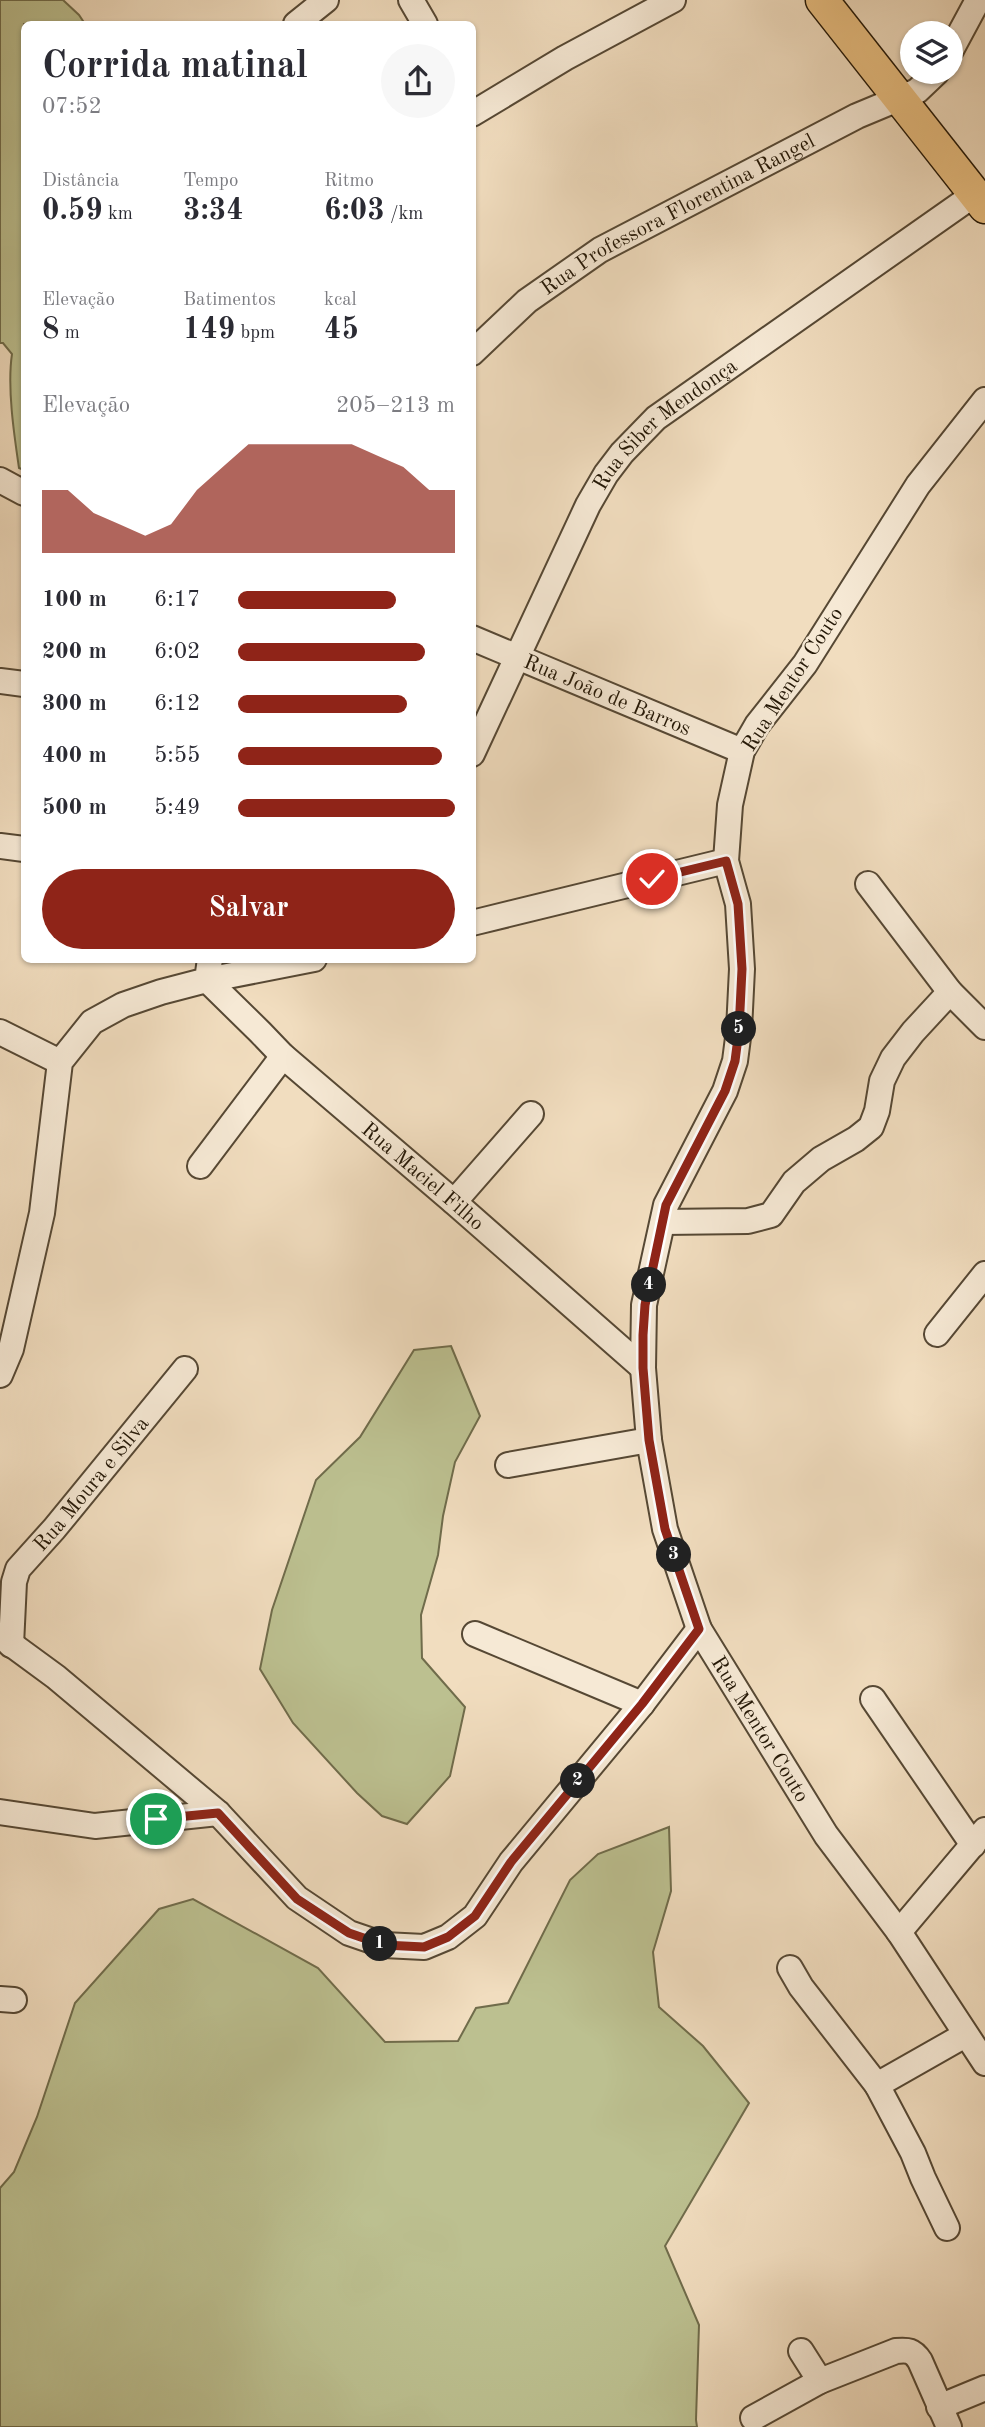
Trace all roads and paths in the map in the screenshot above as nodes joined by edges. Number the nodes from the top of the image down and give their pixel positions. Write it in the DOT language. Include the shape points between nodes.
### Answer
graph roads {
  1 [pos="326,0"];
  2 [pos="411,0"];
  3 [pos="673,0"];
  4 [pos="822,0"];
  5 [pos="978,0"];
  6 [pos="300,21"];
  7 [pos="423,21"];
  8 [pos="963,28"];
  9 [pos="924,84"];
  10 [pos="899,98"];
  11 [pos="476,108"];
  12 [pos="980,200"];
  13 [pos="476,349"];
  14 [pos="985,400"];
  15 [pos="0,480"];
  16 [pos="21,491"];
  17 [pos="476,640"];
  18 [pos="517,656"];
  19 [pos="0,681"];
  20 [pos="21,684"];
  21 [pos="476,745"];
  22 [pos="742,751"];
  23 [pos="0,846"];
  24 [pos="21,849"];
  25 [pos="726,861"];
  26 [pos="868,884"];
  27 [pos="476,922"];
  28 [pos="276,963"];
  29 [pos="209,970"];
  30 [pos="950,992"];
  31 [pos="985,1027"];
  32 [pos="0,1032"];
  33 [pos="283,1056"];
  34 [pos="60,1062"];
  35 [pos="531,1114"];
  36 [pos="200,1166"];
  37 [pos="454,1202"];
  38 [pos="663,1222"];
  39 [pos="985,1274"];
  40 [pos="937,1334"];
  41 [pos="643,1368"];
  42 [pos="185,1369"];
  43 [pos="0,1375"];
  44 [pos="649,1440"];
  45 [pos="509,1465"];
  46 [pos="699,1629"];
  47 [pos="475,1634"];
  48 [pos="5,1641"];
  49 [pos="873,1699"];
  50 [pos="642,1704"];
  51 [pos="0,1812"];
  52 [pos="218,1813"];
  53 [pos="979,1837"];
  54 [pos="899,1932"];
  55 [pos="790,1968"];
  56 [pos="965,2035"];
  57 [pos="985,2063"];
  58 [pos="877,2085"];
  59 [pos="947,2228"];
  60 [pos="801,2351"];
  61 [pos="820,2381"];
  62 [pos="985,2388"];
  63 [pos="944,2417"];
  64 [pos="753,2418"];
  1 -- 6 [label="street"];
  2 -- 7 [label="street"];
  3 -- 11 [label="street"];
  4 -- 10 [label="main road"];
  5 -- 8 [label="street"];
  9 -- 10 [label="street, Rua Professora Florentina Rangel"];
  10 -- 12 [label="main road"];
  10 -- 13 [label="street, Rua Professora Florentina Rangel" via="600,250 527,301"];
  12 -- 18 [label="street, Rua Siber Mendonça" via="656,418 606,474"];
  14 -- 22 [label="street, Rua Mentor Couto" via="918,485 805,664"];
  15 -- 16 [label="street"];
  17 -- 18 [label="street, Rua João de Barros"];
  18 -- 21 [label="street, Rua Siber Mendonça"];
  18 -- 22 [label="street, Rua João de Barros"];
  19 -- 20 [label="street"];
  22 -- 25 [label="street, Rua Mentor Couto" via="730,805"];
  23 -- 24 [label="street"];
  25 -- 27 [label="street"];
  25 -- 38 [label="street, Rua Mentor Couto" via="738,904 742,969 735,1061 725,1091 666,1205"];
  26 -- 30 [label="street"];
  28 -- 29 [label="street"];
  29 -- 33 [label="street, Rua Maciel Filho"];
  29 -- 34 [label="street" via="92,1022"];
  30 -- 31 [label="street"];
  30 -- 38 [label="street" via="893,1058 882,1080 871,1127 821,1158 794,1182 771,1214 748,1222"];
  32 -- 34 [label="street"];
  33 -- 36 [label="street"];
  33 -- 37 [label="street, Rua Maciel Filho"];
  34 -- 43 [label="street" via="42,1213 14,1338"];
  35 -- 37 [label="street"];
  37 -- 41 [label="street, Rua Maciel Filho"];
  38 -- 41 [label="street, Rua Mentor Couto" via="645,1305"];
  39 -- 40 [label="street"];
  41 -- 44 [label="street, Rua Mentor Couto"];
  42 -- 48 [label="street, Rua Moura e Silva" via="18,1569"];
  44 -- 45 [label="street"];
  44 -- 46 [label="street, Rua Mentor Couto" via="665,1529"];
  46 -- 50 [label="street"];
  46 -- 54 [label="street, Rua Mentor Couto" via="826,1835"];
  47 -- 50 [label="street"];
  48 -- 52 [label="street" via="56,1677"];
  49 -- 53 [label="street"];
  50 -- 52 [label="street" via="511,1862 475,1916 448,1937 424,1947 384,1945 349,1933 297,1899"];
  51 -- 52 [label="street" via="95,1826"];
  53 -- 54 [label="street"];
  54 -- 56 [label="street, Rua Mentor Couto"];
  55 -- 58 [label="street"];
  56 -- 57 [label="street, Rua Mentor Couto"];
  56 -- 58 [label="street"];
  58 -- 59 [label="street"];
  60 -- 61 [label="street"];
  61 -- 63 [label="street" via="908,2350 920,2361"];
  61 -- 64 [label="street"];
  62 -- 63 [label="street"];
}
